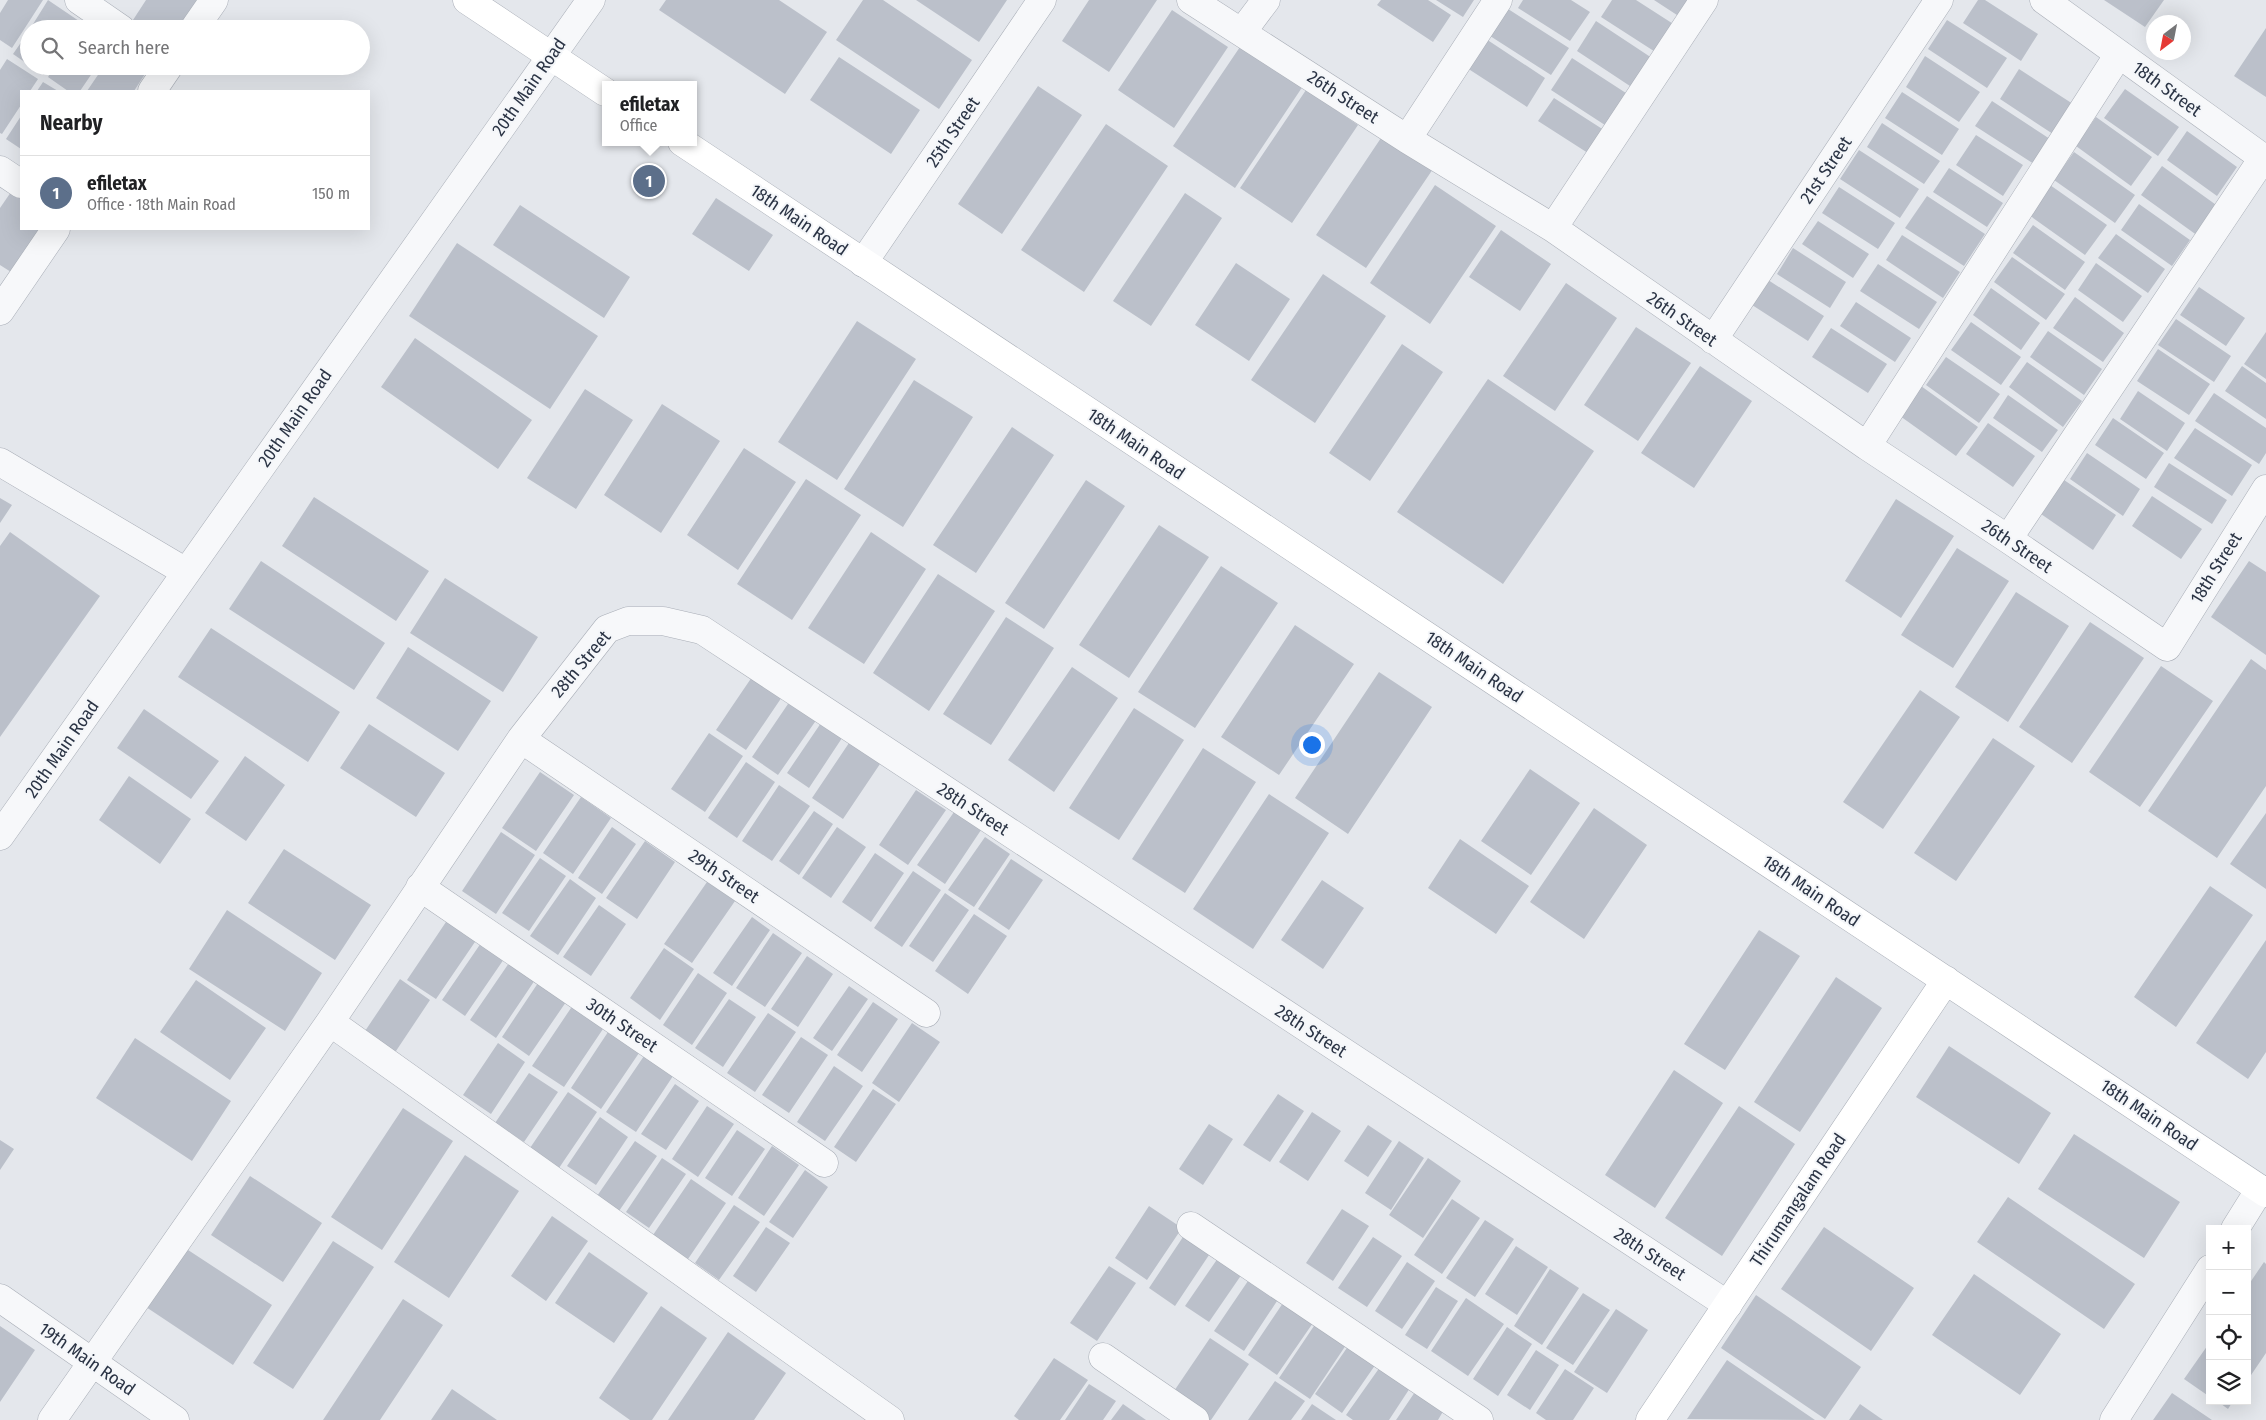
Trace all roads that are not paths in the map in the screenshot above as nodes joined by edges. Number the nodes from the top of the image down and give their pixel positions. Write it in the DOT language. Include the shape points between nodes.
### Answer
graph roads {
  1 [pos="78,0"];
  2 [pos="214,0"];
  3 [pos="467,0"];
  4 [pos="591,0"];
  5 [pos="1042,0"];
  6 [pos="1191,0"];
  7 [pos="1266,0"];
  8 [pos="1498,0"];
  9 [pos="1704,0"];
  10 [pos="1939,0"];
  11 [pos="2044,0"];
  12 [pos="108,20"];
  13 [pos="200,20"];
  14 [pos="1242,32"];
  15 [pos="2119,54"];
  16 [pos="551,56"];
  17 [pos="163,75"];
  18 [pos="153,90"];
  19 [pos="602,90"];
  20 [pos="1407,138"];
  21 [pos="688,146"];
  22 [pos="2265,158"];
  23 [pos="0,170"];
  24 [pos="20,183"];
  25 [pos="1553,228"];
  26 [pos="55,230"];
  27 [pos="863,263"];
  28 [pos="0,311"];
  29 [pos="1713,340"];
  30 [pos="1866,446"];
  31 [pos="0,462"];
  32 [pos="2266,489"];
  33 [pos="2008,539"];
  34 [pos="186,572"];
  35 [pos="2167,647"];
  36 [pos="521,739"];
  37 [pos="0,836"];
  38 [pos="420,886"];
  39 [pos="1946,980"];
  40 [pos="926,1013"];
  41 [pos="330,1022"];
  42 [pos="824,1163"];
  43 [pos="2264,1187"];
  44 [pos="2238,1225"];
  45 [pos="1191,1226"];
  46 [pos="2209,1270"];
  47 [pos="0,1298"];
  48 [pos="1728,1305"];
  49 [pos="1103,1357"];
  50 [pos="92,1362"];
  51 [pos="52,1420"];
  52 [pos="175,1420"];
  53 [pos="890,1420"];
  54 [pos="1195,1420"];
  55 [pos="1479,1420"];
  56 [pos="1650,1420"];
  57 [pos="2114,1420"];
  1 -- 12 [label="street"];
  2 -- 13 [label="street"];
  3 -- 16 [label="street"];
  4 -- 16 [label="street, 20th Main Road"];
  5 -- 27 [label="street, 25th Street"];
  6 -- 14 [label="street, 26th Street"];
  7 -- 14 [label="street"];
  8 -- 20 [label="street"];
  9 -- 25 [label="street"];
  10 -- 29 [label="street, 21st Street"];
  11 -- 15 [label="street, 18th Street"];
  14 -- 20 [label="street, 26th Street"];
  15 -- 22 [label="street, 18th Street"];
  15 -- 30 [label="street"];
  16 -- 19 [label="street"];
  16 -- 34 [label="street, 20th Main Road"];
  17 -- 18 [label="street"];
  20 -- 25 [label="street, 26th Street"];
  21 -- 27 [label="street, 18th Main Road"];
  22 -- 33 [label="street"];
  23 -- 24 [label="street"];
  25 -- 29 [label="street, 26th Street"];
  26 -- 28 [label="street"];
  27 -- 39 [label="street, 18th Main Road"];
  29 -- 30 [label="street, 26th Street"];
  30 -- 33 [label="street, 26th Street"];
  31 -- 34 [label="street"];
  32 -- 35 [label="street, 18th Street"];
  33 -- 35 [label="street, 26th Street"];
  34 -- 37 [label="street, 20th Main Road"];
  36 -- 38 [label="street, 28th Street"];
  36 -- 40 [label="street, 29th Street"];
  36 -- 48 [label="street, 28th Street" via="607,629 628,621 663,622 702,630"];
  38 -- 41 [label="street, 28th Street"];
  38 -- 42 [label="street, 30th Street"];
  39 -- 43 [label="street, 18th Main Road"];
  39 -- 48 [label="street, Thirumangalam Road"];
  41 -- 50 [label="street, 28th Street"];
  41 -- 53 [label="street"];
  43 -- 44 [label="street"];
  45 -- 55 [label="street"];
  46 -- 57 [label="street"];
  47 -- 50 [label="street, 19th Main Road"];
  48 -- 56 [label="street, Thirumangalam Road"];
  49 -- 54 [label="street"];
  50 -- 51 [label="street, 28th Street"];
  50 -- 52 [label="street, 19th Main Road"];
}
